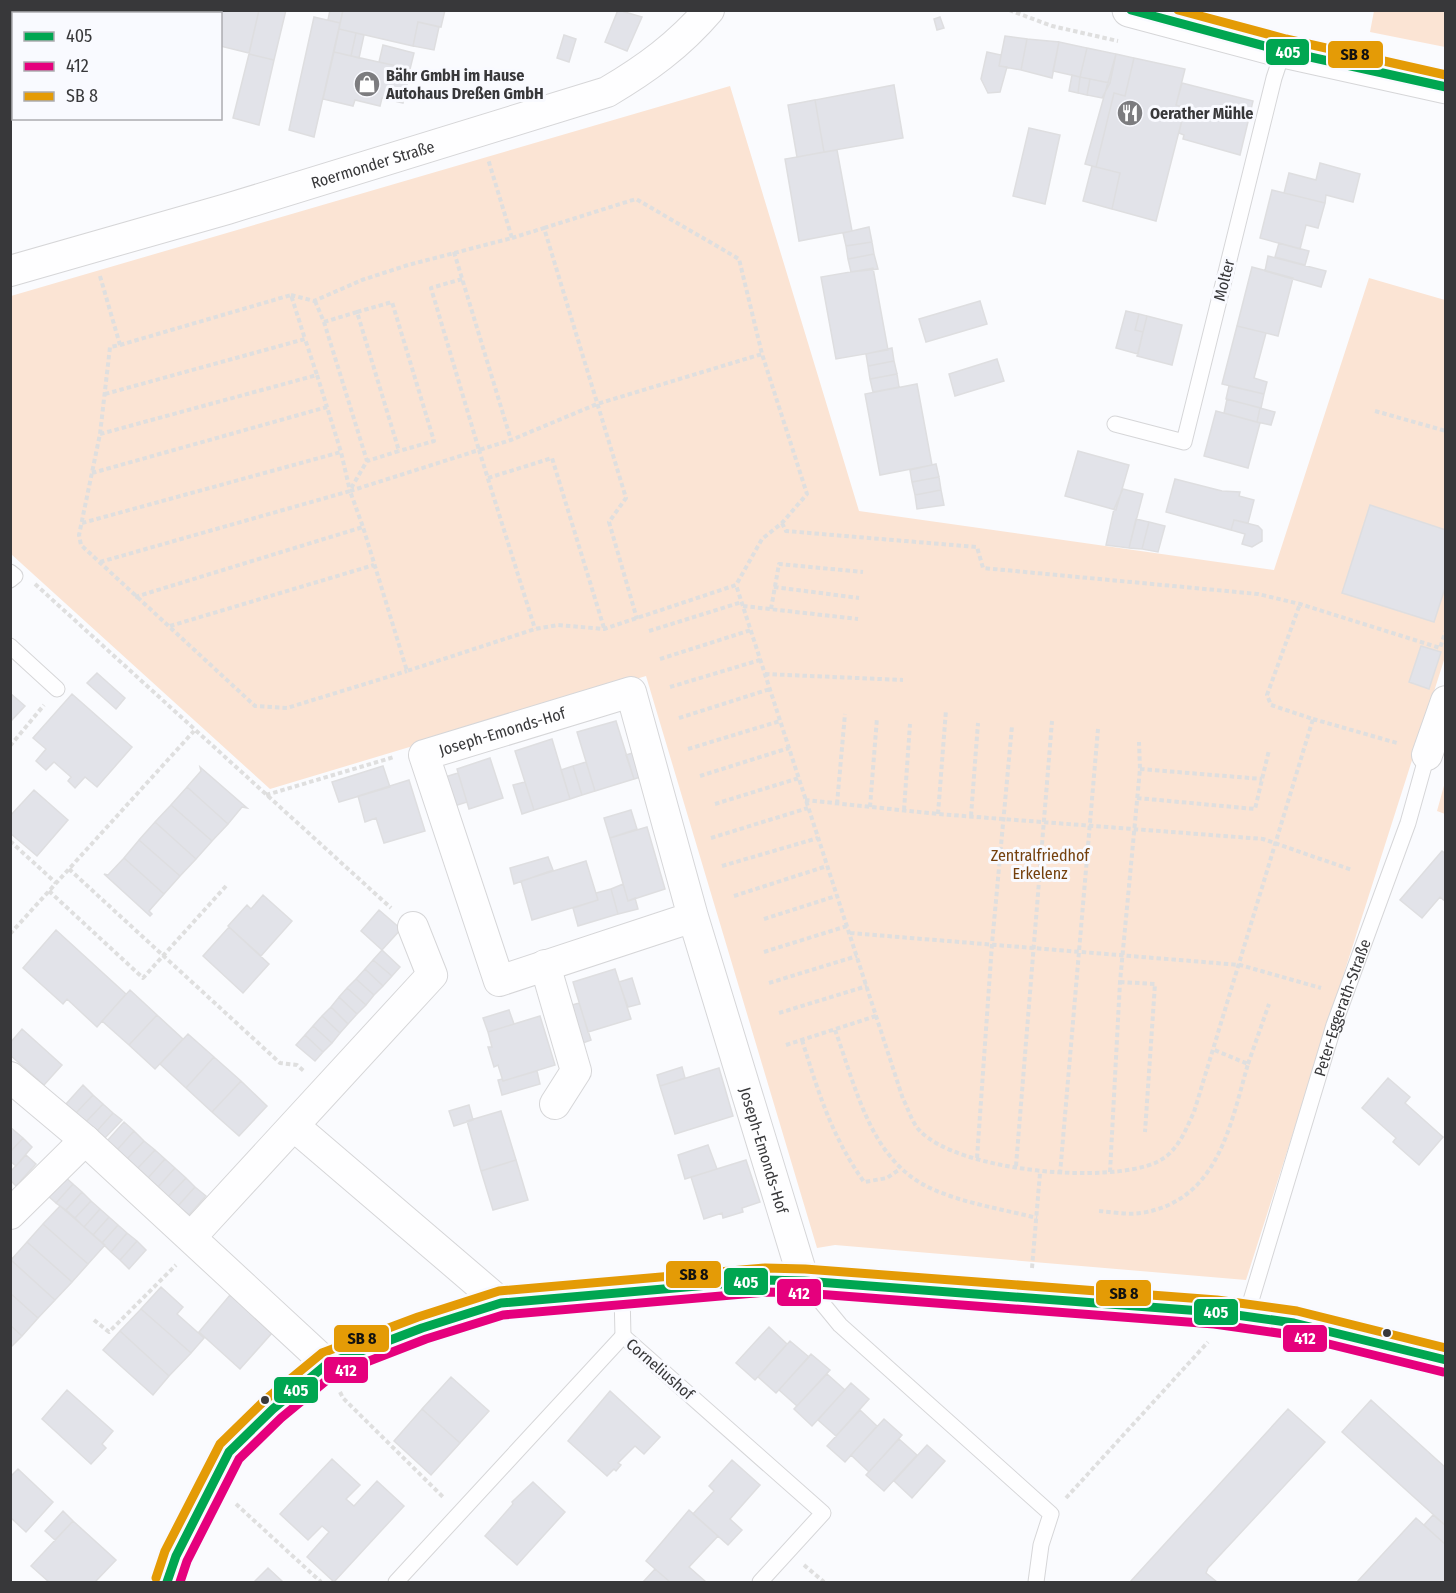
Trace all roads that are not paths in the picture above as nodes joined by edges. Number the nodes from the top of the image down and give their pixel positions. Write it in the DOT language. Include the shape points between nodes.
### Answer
graph roads {
  1 [pos="709,10"];
  2 [pos="1129,10"];
  3 [pos="1283,51"];
  4 [pos="1446,87"];
  5 [pos="10,271"];
  6 [pos="1116,424"];
  7 [pos="10,646"];
  8 [pos="57,689"];
  9 [pos="1446,701"];
  10 [pos="1427,755"];
  11 [pos="693,916"];
  12 [pos="413,927"];
  13 [pos="545,965"];
  14 [pos="10,1077"];
  15 [pos="555,1104"];
  16 [pos="294,1126"];
  17 [pos="85,1140"];
  18 [pos="10,1214"];
  19 [pos="194,1240"];
  20 [pos="804,1281"];
  21 [pos="622,1293"];
  22 [pos="501,1303"];
  23 [pos="1246,1317"];
  24 [pos="623,1336"];
  25 [pos="1446,1360"];
  26 [pos="327,1364"];
  27 [pos="167,1582"];
  28 [pos="396,1582"];
  29 [pos="760,1582"];
  30 [pos="1036,1582"];
  1 -- 5 [label="street, Roermonder Straße" via="687,36 644,70 607,92"];
  2 -- 3 [label="main road"];
  3 -- 4 [label="main road"];
  3 -- 6 [label="lane, Molter" via="1184,442"];
  7 -- 8 [label="lane"];
  9 -- 10 [label="street, Peter-Eggerath-Straße"];
  10 -- 23 [label="lane, Peter-Eggerath-Straße" via="1408,823 1334,1025"];
  11 -- 13 [label="street, Joseph-Emonds-Hof"];
  11 -- 13 [label="street, Joseph-Emonds-Hof" via="631,692 424,755 499,981"];
  11 -- 20 [label="street, Joseph-Emonds-Hof"];
  12 -- 16 [label="street" via="432,975"];
  13 -- 15 [label="street" via="576,1071"];
  14 -- 17 [label="street"];
  16 -- 19 [label="street"];
  16 -- 22 [label="street"];
  17 -- 18 [label="street"];
  17 -- 19 [label="street"];
  19 -- 26 [label="street"];
  20 -- 21 [label="street" via="766,1280"];
  20 -- 23 [label="street" via="1030,1296"];
  20 -- 30 [label="lane" via="840,1325 1051,1514 1041,1545"];
  21 -- 22 [label="street"];
  21 -- 24 [label="lane"];
  22 -- 26 [label="street"];
  23 -- 25 [label="street" via="1294,1323"];
  24 -- 28 [label="lane, Corneliushof"];
  24 -- 29 [label="lane, Corneliushof" via="823,1513"];
  26 -- 27 [label="street" via="229,1452 176,1556"];
}
